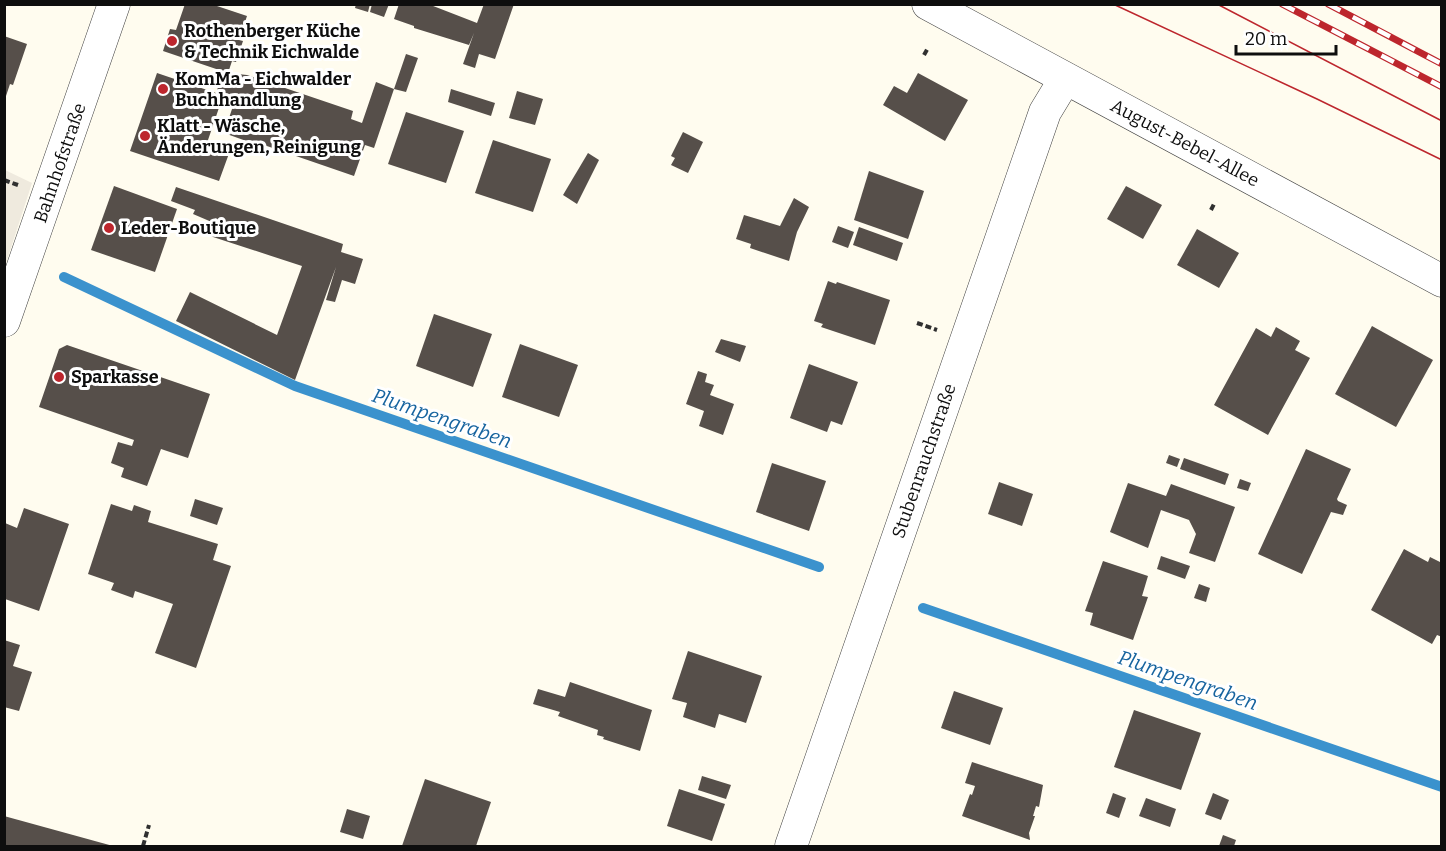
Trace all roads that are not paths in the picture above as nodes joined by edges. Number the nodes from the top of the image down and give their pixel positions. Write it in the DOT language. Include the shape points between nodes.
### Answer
graph roads {
  1 [pos="114,4"];
  2 [pos="928,4"];
  3 [pos="1065,79"];
  4 [pos="1442,281"];
  5 [pos="4,321"];
  6 [pos="791,846"];
  1 -- 5 [label="street, Bahnhofstraße"];
  2 -- 3 [label="street, August-Bebel-Allee"];
  3 -- 4 [label="street, August-Bebel-Allee"];
  3 -- 6 [label="street, Stubenrauchstraße" via="1045,112"];
}
